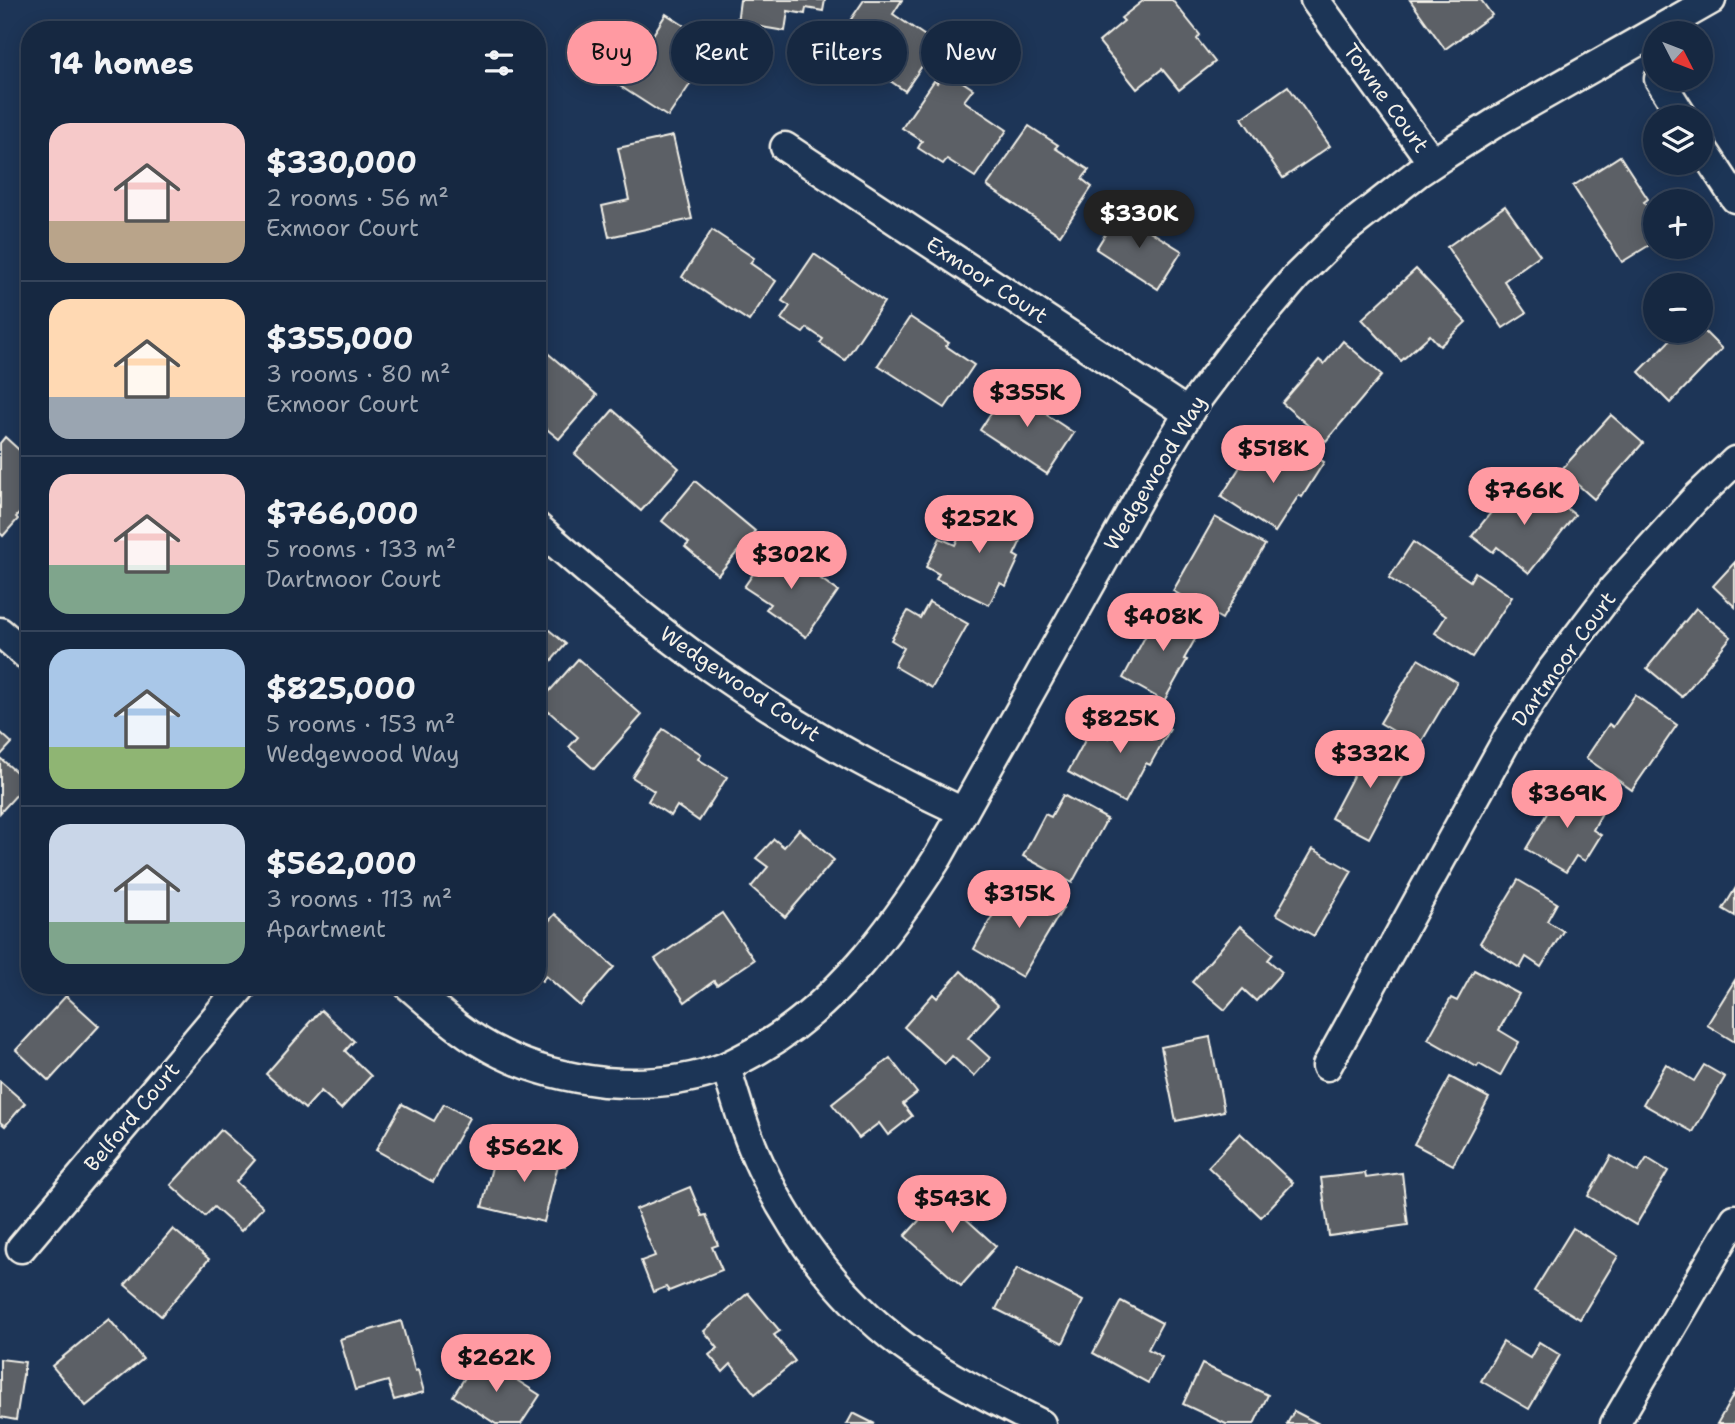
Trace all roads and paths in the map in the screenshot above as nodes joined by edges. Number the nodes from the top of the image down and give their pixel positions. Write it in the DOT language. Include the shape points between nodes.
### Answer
graph roads {
  1 [pos="1315,0"];
  2 [pos="1711,0"];
  3 [pos="1637,43"];
  4 [pos="1643,52"];
  5 [pos="785,147"];
  6 [pos="1432,162"];
  7 [pos="1713,164"];
  8 [pos="1735,198"];
  9 [pos="1188,413"];
  10 [pos="1735,461"];
  11 [pos="546,535"];
  12 [pos="0,632"];
  13 [pos="21,650"];
  14 [pos="963,812"];
  15 [pos="235,994"];
  16 [pos="418,994"];
  17 [pos="1327,1066"];
  18 [pos="726,1067"];
  19 [pos="1735,1219"];
  20 [pos="21,1248"];
  21 [pos="996,1414"];
  22 [pos="1041,1424"];
  23 [pos="1615,1424"];
  1 -- 6 [label="street, Towne Court"];
  2 -- 3 [label="street, Wedgewood Way"];
  3 -- 4 [label="street"];
  3 -- 6 [label="street, Wedgewood Way"];
  5 -- 9 [label="street, Exmoor Court"];
  6 -- 9 [label="street, Wedgewood Way" via="1326,247 1296,277"];
  7 -- 8 [label="street"];
  9 -- 14 [label="street, Wedgewood Way"];
  10 -- 17 [label="street, Dartmoor Court" via="1614,588 1551,671 1510,734"];
  11 -- 14 [label="street, Wedgewood Court" via="646,619 761,702 862,762"];
  12 -- 13 [label="street"];
  14 -- 18 [label="street, Wedgewood Way" via="904,909 846,979 776,1039"];
  15 -- 20 [label="street, Belford Court"];
  16 -- 18 [label="street, Wedgewood Way" via="452,1024 490,1048 562,1076 637,1084"];
  18 -- 21 [label="street" via="760,1165 787,1215 825,1269 866,1314"];
  19 -- 23 [label="street"];
  21 -- 22 [label="street"];
}
